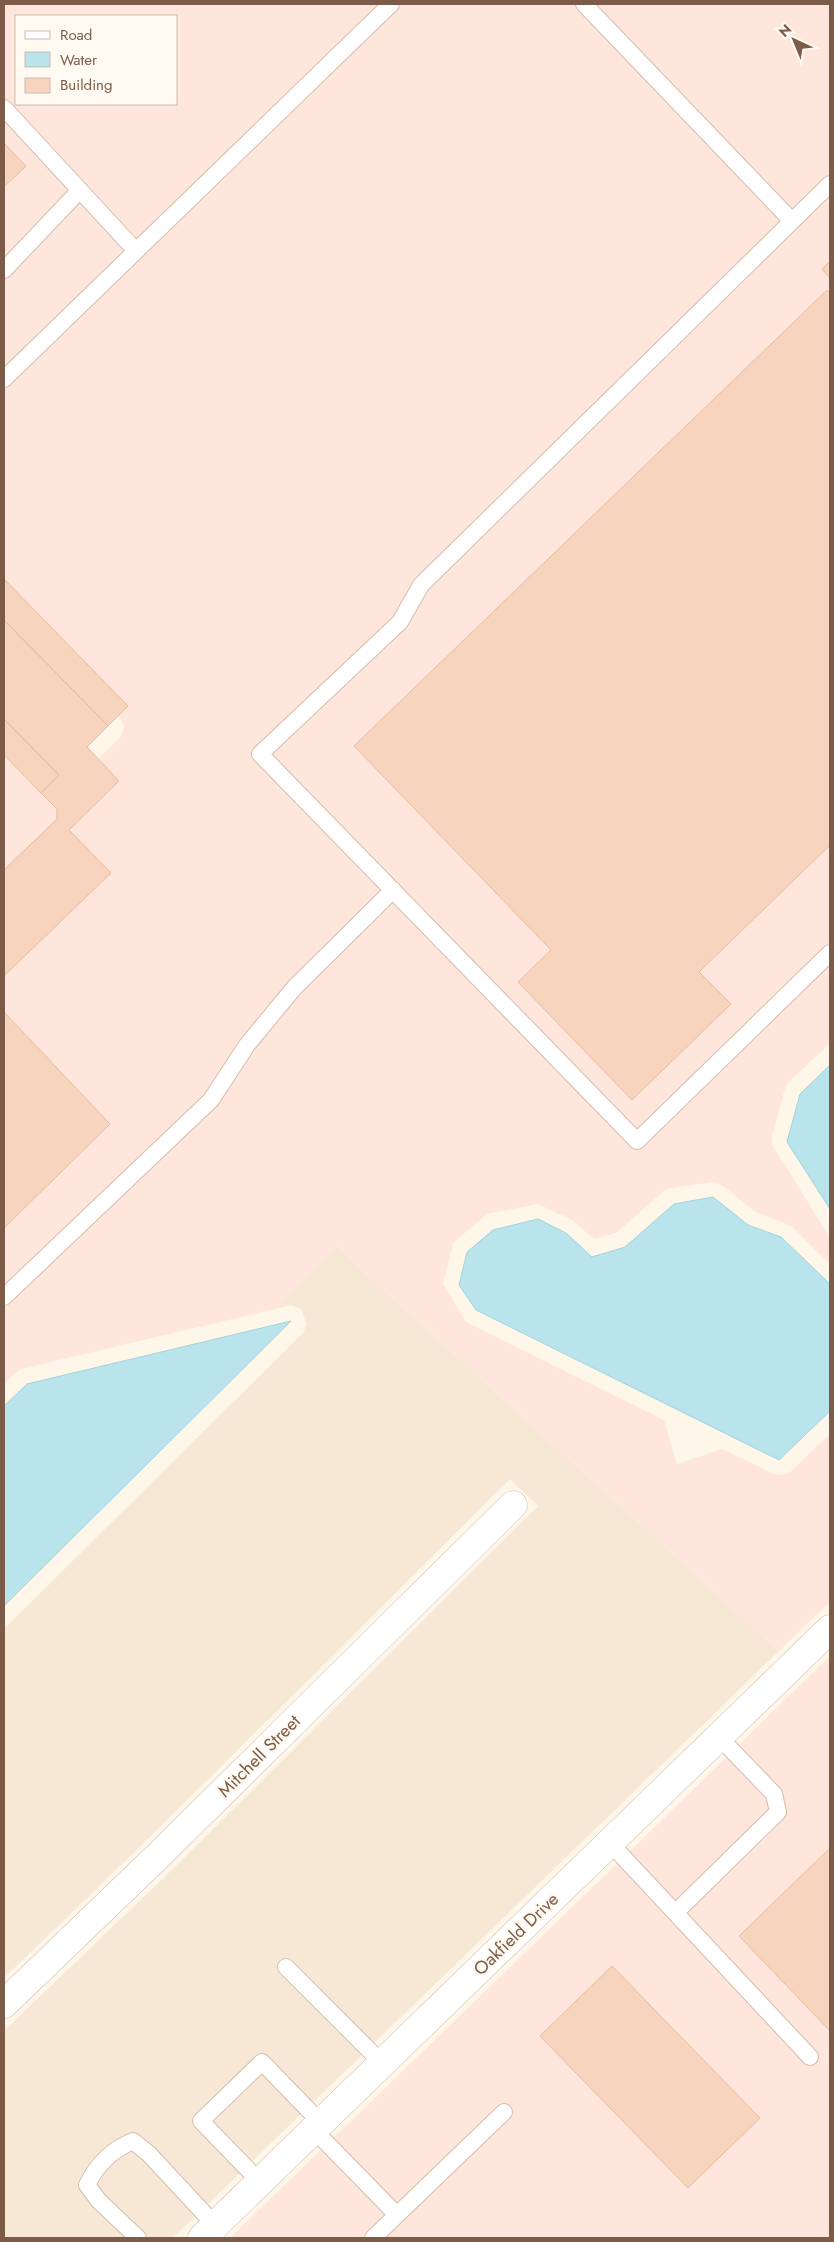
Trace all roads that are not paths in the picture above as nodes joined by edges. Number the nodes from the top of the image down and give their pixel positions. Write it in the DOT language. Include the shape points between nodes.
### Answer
graph roads {
  1 [pos="391,4"];
  2 [pos="584,4"];
  3 [pos="4,108"];
  4 [pos="830,184"];
  5 [pos="80,190"];
  6 [pos="792,221"];
  7 [pos="136,251"];
  8 [pos="4,270"];
  9 [pos="4,379"];
  10 [pos="393,890"];
  11 [pos="830,953"];
  12 [pos="4,1297"];
  13 [pos="512,1505"];
  14 [pos="830,1629"];
  15 [pos="719,1738"];
  16 [pos="610,1843"];
  17 [pos="676,1912"];
  18 [pos="286,1967"];
  19 [pos="4,2004"];
  20 [pos="810,2057"];
  21 [pos="383,2064"];
  22 [pos="504,2112"];
  23 [pos="318,2127"];
  24 [pos="260,2182"];
  25 [pos="396,2216"];
  26 [pos="209,2232"];
  27 [pos="138,2238"];
  28 [pos="372,2238"];
  1 -- 7 [label="lane"];
  2 -- 6 [label="lane"];
  3 -- 5 [label="lane"];
  4 -- 6 [label="lane"];
  5 -- 7 [label="lane"];
  5 -- 8 [label="lane"];
  6 -- 10 [label="lane" via="421,584 400,622 260,754"];
  7 -- 9 [label="lane"];
  10 -- 11 [label="lane" via="637,1141"];
  10 -- 12 [label="lane" via="294,988 247,1046 211,1100"];
  13 -- 19 [label="street, Mitchell Street"];
  14 -- 15 [label="street, Oakfield Drive"];
  15 -- 16 [label="street, Oakfield Drive"];
  15 -- 17 [label="lane" via="774,1794 778,1812"];
  16 -- 17 [label="lane"];
  16 -- 21 [label="street, Oakfield Drive"];
  17 -- 20 [label="lane"];
  18 -- 21 [label="lane"];
  21 -- 23 [label="street, Oakfield Drive"];
  22 -- 25 [label="lane"];
  23 -- 24 [label="street, Oakfield Drive"];
  23 -- 24 [label="lane" via="262,2062 201,2121"];
  23 -- 25 [label="lane"];
  24 -- 26 [label="street, Oakfield Drive"];
  25 -- 28 [label="lane"];
  26 -- 27 [label="lane" via="178,2188 149,2154 133,2141 116,2148 93,2172 87,2185"];
}
